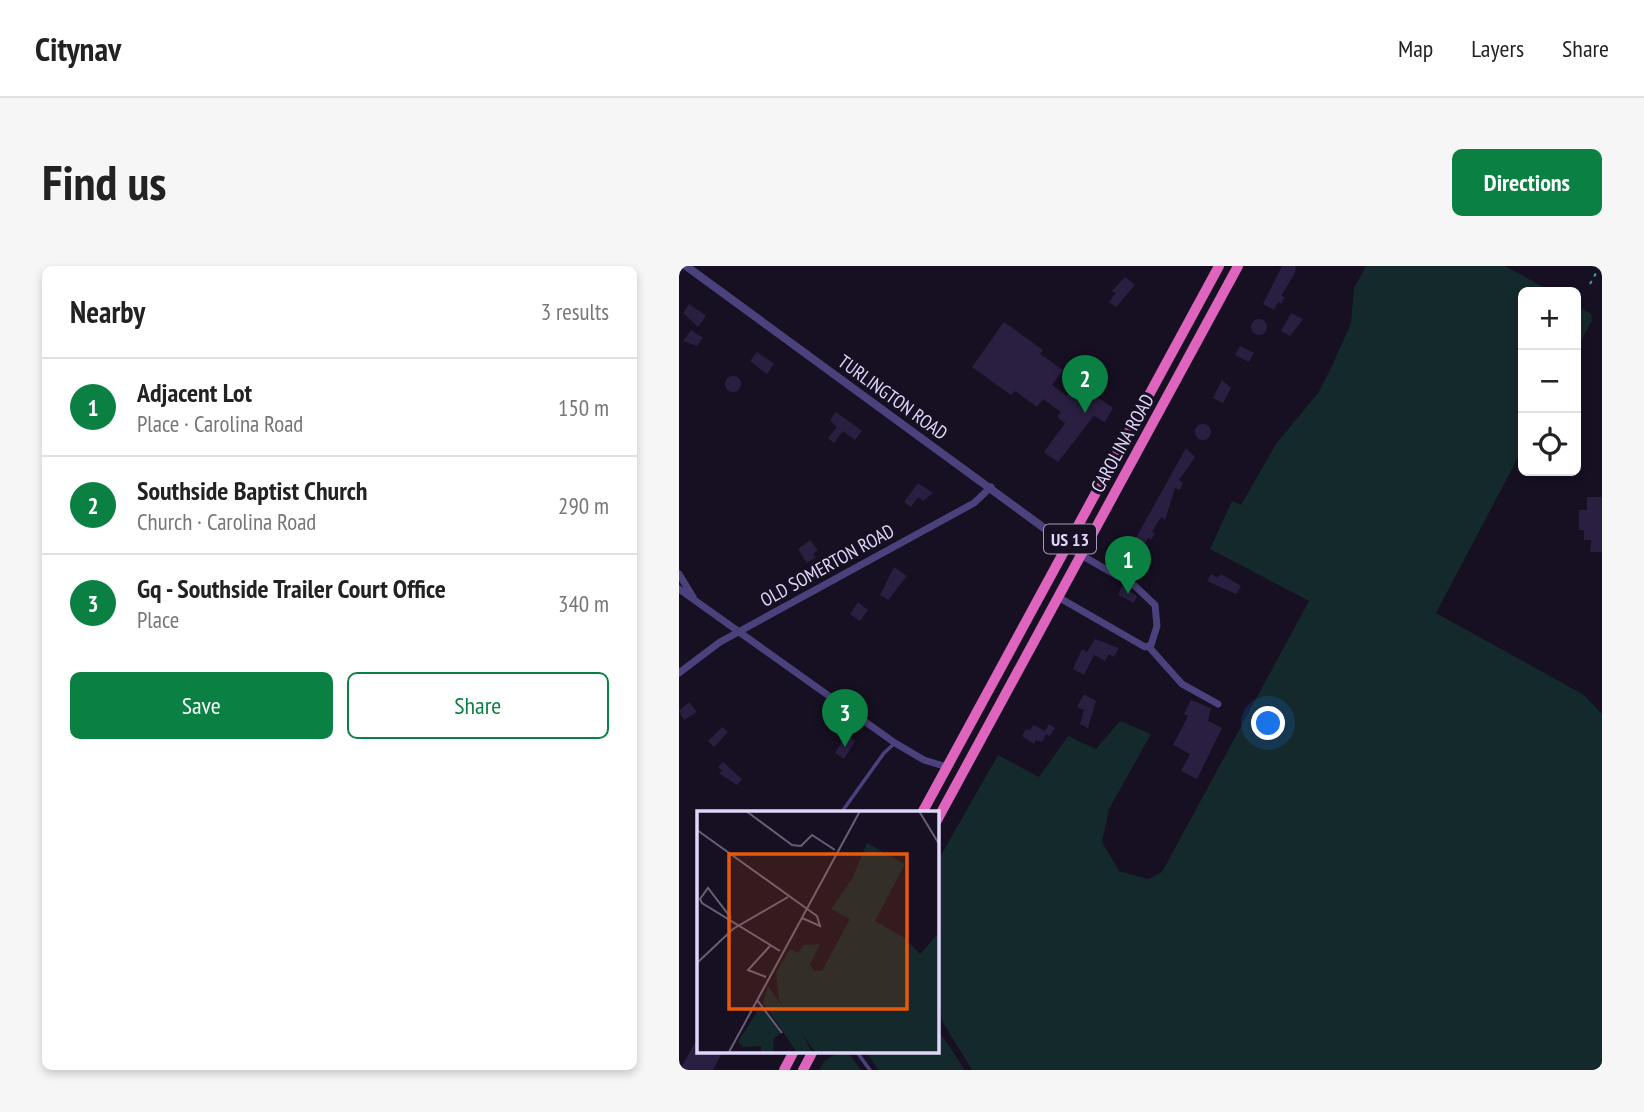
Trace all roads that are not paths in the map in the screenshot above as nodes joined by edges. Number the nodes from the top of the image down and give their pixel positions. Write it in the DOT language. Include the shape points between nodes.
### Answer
graph roads {
  1 [pos="686,266"];
  2 [pos="1219,266"];
  3 [pos="1238,266"];
  4 [pos="991,487"];
  5 [pos="1068,544"];
  6 [pos="1081,555"];
  7 [pos="679,574"];
  8 [pos="679,589"];
  9 [pos="693,597"];
  10 [pos="1059,597"];
  11 [pos="739,631"];
  12 [pos="1149,647"];
  13 [pos="679,673"];
  14 [pos="1218,704"];
  15 [pos="895,743"];
  16 [pos="947,767"];
  17 [pos="842,811"];
  18 [pos="923,811"];
  19 [pos="938,818"];
  20 [pos="793,1052"];
  21 [pos="812,1052"];
  22 [pos="857,1052"];
  23 [pos="783,1070"];
  24 [pos="803,1070"];
  25 [pos="870,1070"];
  1 -- 4 [label="street, TURLINGTON ROAD"];
  2 -- 5 [label="highway, CAROLINA ROAD / US 13"];
  3 -- 6 [label="highway, CAROLINA ROAD / US 13"];
  4 -- 5 [label="street, TURLINGTON ROAD"];
  4 -- 11 [label="street, OLD SOMERTON ROAD" via="974,503"];
  5 -- 6 [label="street, TURLINGTON ROAD"];
  5 -- 16 [label="highway, CAROLINA ROAD / US 13"];
  6 -- 10 [label="highway, CAROLINA ROAD / US 13"];
  6 -- 12 [label="street" via="1135,586 1155,605 1157,626"];
  7 -- 9 [label="street"];
  8 -- 9 [label="street"];
  9 -- 11 [label="street"];
  10 -- 12 [label="street"];
  10 -- 19 [label="highway, CAROLINA ROAD / US 13"];
  11 -- 13 [label="street, OLD SOMERTON ROAD"];
  11 -- 15 [label="street"];
  12 -- 14 [label="street" via="1182,684"];
  15 -- 16 [label="street"];
  15 -- 17 [label="lane"];
  16 -- 18 [label="highway, CAROLINA ROAD / US 13"];
  20 -- 23 [label="highway"];
  21 -- 24 [label="highway"];
  22 -- 25 [label="lane"];
}
